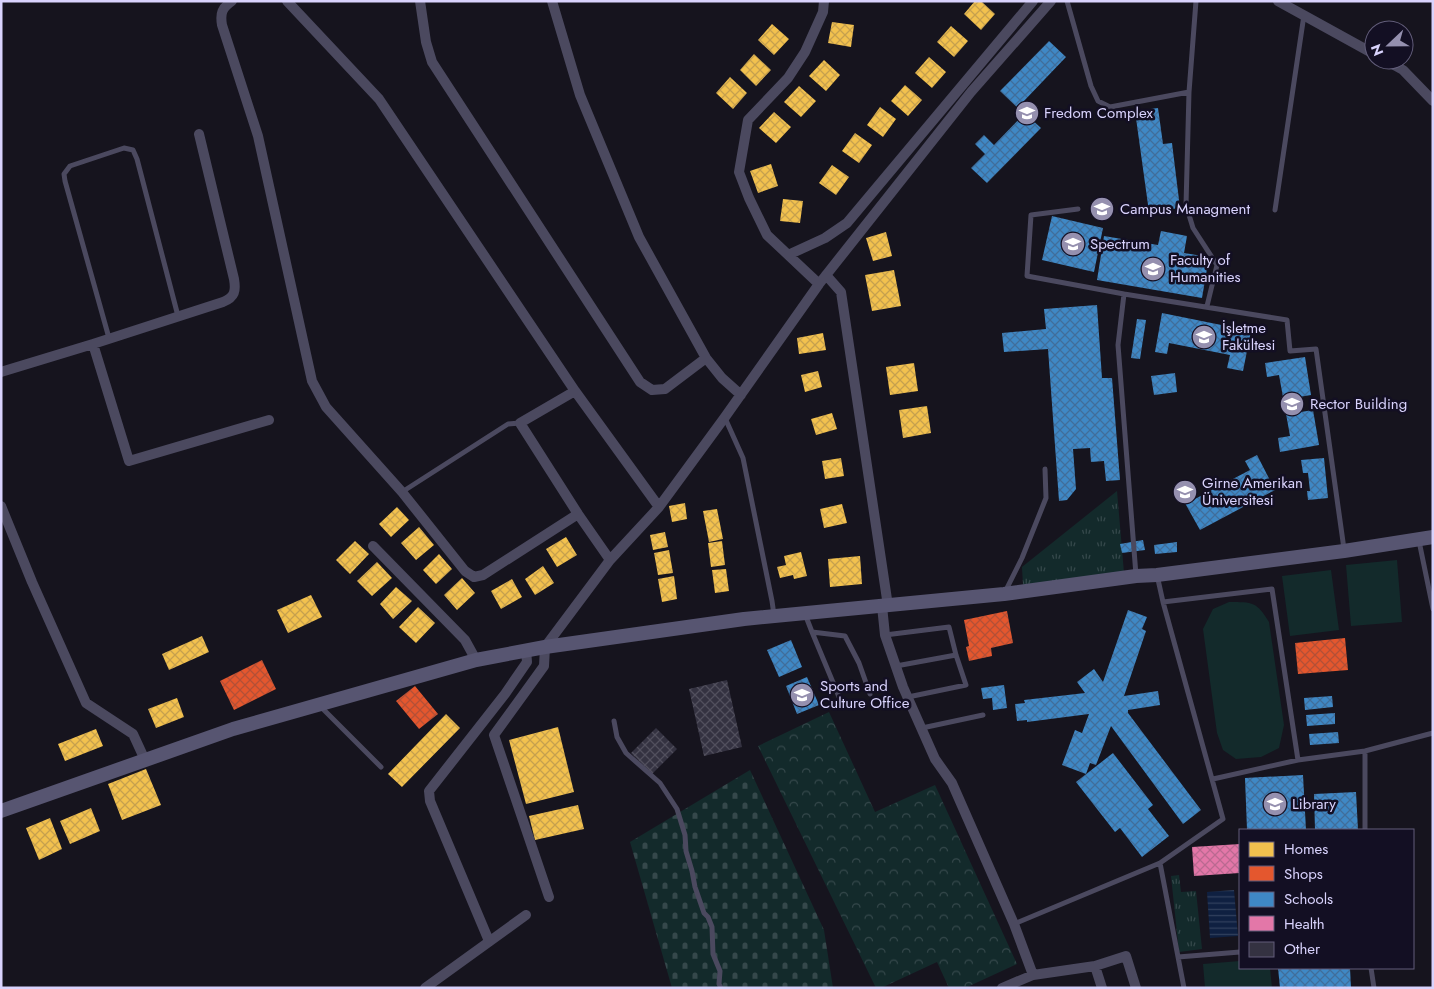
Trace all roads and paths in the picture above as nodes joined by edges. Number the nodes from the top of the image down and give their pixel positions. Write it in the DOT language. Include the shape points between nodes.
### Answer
graph roads {
  1 [pos="232,1"];
  2 [pos="287,1"];
  3 [pos="420,1"];
  4 [pos="552,1"];
  5 [pos="824,1"];
  6 [pos="1033,1"];
  7 [pos="1051,1"];
  8 [pos="1067,1"];
  9 [pos="1196,1"];
  10 [pos="1278,1"];
  11 [pos="1304,15"];
  12 [pos="1364,48"];
  13 [pos="1403,70"];
  14 [pos="1188,92"];
  15 [pos="1433,101"];
  16 [pos="199,134"];
  17 [pos="1078,209"];
  18 [pos="1275,210"];
  19 [pos="788,255"];
  20 [pos="826,275"];
  21 [pos="819,284"];
  22 [pos="1124,294"];
  23 [pos="1207,306"];
  24 [pos="178,316"];
  25 [pos="110,339"];
  26 [pos="93,344"];
  27 [pos="706,358"];
  28 [pos="1,372"];
  29 [pos="575,392"];
  30 [pos="741,395"];
  31 [pos="725,417"];
  32 [pos="269,420"];
  33 [pos="520,423"];
  34 [pos="1045,469"];
  35 [pos="402,492"];
  36 [pos="1,506"];
  37 [pos="659,507"];
  38 [pos="578,514"];
  39 [pos="1418,538"];
  40 [pos="1433,539"];
  41 [pos="373,546"];
  42 [pos="1344,551"];
  43 [pos="610,560"];
  44 [pos="1157,575"];
  45 [pos="1136,576"];
  46 [pos="1004,594"];
  47 [pos="1163,602"];
  48 [pos="885,606"];
  49 [pos="1433,609"];
  50 [pos="804,613"];
  51 [pos="774,616"];
  52 [pos="812,632"];
  53 [pos="885,635"];
  54 [pos="544,647"];
  55 [pos="526,650"];
  56 [pos="956,655"];
  57 [pos="476,660"];
  58 [pos="896,666"];
  59 [pos="870,694"];
  60 [pos="908,697"];
  61 [pos="842,704"];
  62 [pos="319,705"];
  63 [pos="983,715"];
  64 [pos="614,721"];
  65 [pos="922,728"];
  66 [pos="1433,733"];
  67 [pos="1365,751"];
  68 [pos="145,760"];
  69 [pos="1298,760"];
  70 [pos="381,767"];
  71 [pos="1213,780"];
  72 [pos="1,811"];
  73 [pos="1365,829"];
  74 [pos="1160,863"];
  75 [pos="549,897"];
  76 [pos="526,915"];
  77 [pos="1014,924"];
  78 [pos="489,941"];
  79 [pos="1239,952"];
  80 [pos="1178,957"];
  81 [pos="1095,966"];
  82 [pos="1372,969"];
  83 [pos="1033,974"];
  84 [pos="425,988"];
  85 [pos="721,988"];
  86 [pos="1002,988"];
  87 [pos="1102,988"];
  88 [pos="1136,988"];
  89 [pos="1184,988"];
  90 [pos="1374,988"];
  1 -- 35 [label="street" via="223,8 222,25 258,136 312,380 326,407"];
  2 -- 29 [label="street" via="379,99"];
  3 -- 27 [label="street" via="432,62 640,382 652,390 665,389"];
  4 -- 27 [label="street" via="580,95 639,238"];
  5 -- 19 [label="street" via="823,12 806,52 788,78 748,120 740,164 739,172 767,235"];
  6 -- 19 [label="street" via="848,223"];
  7 -- 20 [label="street" via="971,92"];
  8 -- 14 [label="lane" via="1098,101 1110,107"];
  9 -- 14 [label="lane"];
  10 -- 11 [label="street"];
  11 -- 12 [label="street"];
  11 -- 18 [label="lane"];
  13 -- 15 [label="street"];
  14 -- 23 [label="lane" via="1186,205 1193,228 1216,265"];
  16 -- 24 [label="street" via="236,289 229,299"];
  17 -- 22 [label="lane" via="1031,215 1027,276"];
  19 -- 21 [label="street"];
  20 -- 21 [label="street"];
  20 -- 48 [label="street" via="841,292"];
  21 -- 30 [label="street"];
  22 -- 23 [label="lane"];
  22 -- 45 [label="lane" via="1118,346"];
  23 -- 42 [label="lane" via="1286,320 1290,351 1316,349"];
  24 -- 25 [label="street"];
  24 -- 25 [label="lane" via="133,150 124,148 70,166 64,174 65,181"];
  25 -- 26 [label="street"];
  26 -- 28 [label="street"];
  26 -- 32 [label="street" via="129,462"];
  27 -- 30 [label="street"];
  29 -- 33 [label="street"];
  29 -- 37 [label="street"];
  30 -- 31 [label="street"];
  31 -- 37 [label="street"];
  31 -- 51 [label="lane" via="743,458"];
  33 -- 35 [label="lane" via="508,424"];
  33 -- 38 [label="street"];
  34 -- 46 [label="lane" via="1046,498"];
  35 -- 38 [label="street" via="465,571 474,577 483,575"];
  36 -- 68 [label="street" via="86,703 133,734"];
  37 -- 43 [label="street"];
  38 -- 43 [label="street"];
  39 -- 40 [label="street"];
  39 -- 42 [label="street"];
  39 -- 49 [label="lane"];
  41 -- 57 [label="street" via="465,640"];
  42 -- 44 [label="street"];
  43 -- 54 [label="street"];
  44 -- 45 [label="street"];
  44 -- 47 [label="lane"];
  45 -- 46 [label="street"];
  46 -- 48 [label="street"];
  47 -- 69 [label="lane" via="1272,589"];
  47 -- 71 [label="lane"];
  48 -- 50 [label="street"];
  48 -- 53 [label="street"];
  50 -- 51 [label="street"];
  50 -- 52 [label="lane"];
  51 -- 54 [label="street"];
  52 -- 59 [label="lane" via="845,636"];
  52 -- 61 [label="lane"];
  53 -- 56 [label="lane" via="949,627"];
  53 -- 58 [label="street"];
  54 -- 55 [label="street"];
  54 -- 75 [label="street" via="544,666 494,735"];
  55 -- 57 [label="street"];
  55 -- 78 [label="street" via="526,662 505,694 429,791 430,801"];
  56 -- 58 [label="lane"];
  56 -- 60 [label="lane" via="966,685"];
  57 -- 62 [label="street"];
  58 -- 60 [label="street"];
  60 -- 65 [label="street"];
  62 -- 68 [label="street" via="233,729"];
  62 -- 70 [label="lane"];
  63 -- 65 [label="lane"];
  64 -- 85 [label="lane" via="617,737 626,753 660,783 677,809 694,887 712,927 713,954 720,972"];
  65 -- 77 [label="street" via="934,759 952,783"];
  66 -- 67 [label="lane"];
  67 -- 69 [label="lane"];
  67 -- 73 [label="lane"];
  68 -- 72 [label="street"];
  69 -- 71 [label="lane"];
  71 -- 74 [label="lane" via="1223,819"];
  74 -- 77 [label="lane"];
  74 -- 80 [label="lane"];
  76 -- 78 [label="street"];
  77 -- 83 [label="street"];
  78 -- 84 [label="street"];
  79 -- 80 [label="lane"];
  80 -- 89 [label="lane"];
  81 -- 83 [label="street"];
  81 -- 87 [label="street"];
  81 -- 88 [label="street" via="1126,956"];
  82 -- 90 [label="lane"];
  83 -- 86 [label="street"];
}
